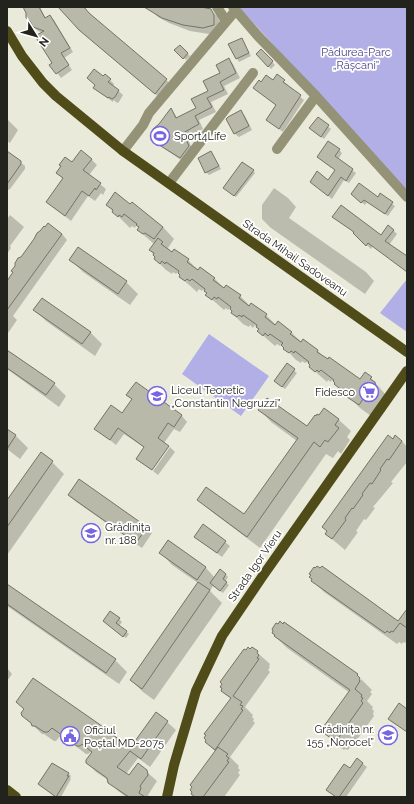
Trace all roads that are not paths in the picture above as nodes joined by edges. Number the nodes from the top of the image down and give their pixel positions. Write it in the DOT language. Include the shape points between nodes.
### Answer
graph roads {
  1 [pos="217,7"];
  2 [pos="234,9"];
  3 [pos="226,21"];
  4 [pos="7,31"];
  5 [pos="253,73"];
  6 [pos="316,96"];
  7 [pos="276,149"];
  8 [pos="124,151"];
  9 [pos="169,184"];
  10 [pos="407,197"];
  11 [pos="407,352"];
  12 [pos="407,371"];
  13 [pos="7,790"];
  14 [pos="16,797"];
  15 [pos="167,797"];
  1 -- 3 [label="street"];
  2 -- 3 [label="street"];
  2 -- 6 [label="street"];
  3 -- 8 [label="street" via="149,113"];
  4 -- 8 [label="main road, Strada Mihail Sadoveanu" via="43,83"];
  5 -- 9 [label="street"];
  6 -- 7 [label="street"];
  6 -- 10 [label="street"];
  8 -- 9 [label="main road, Strada Mihail Sadoveanu"];
  9 -- 11 [label="main road, Strada Mihail Sadoveanu"];
  12 -- 15 [label="main road, Strada Igor Vieru" via="222,636 196,691"];
  13 -- 14 [label="main road"];
}
